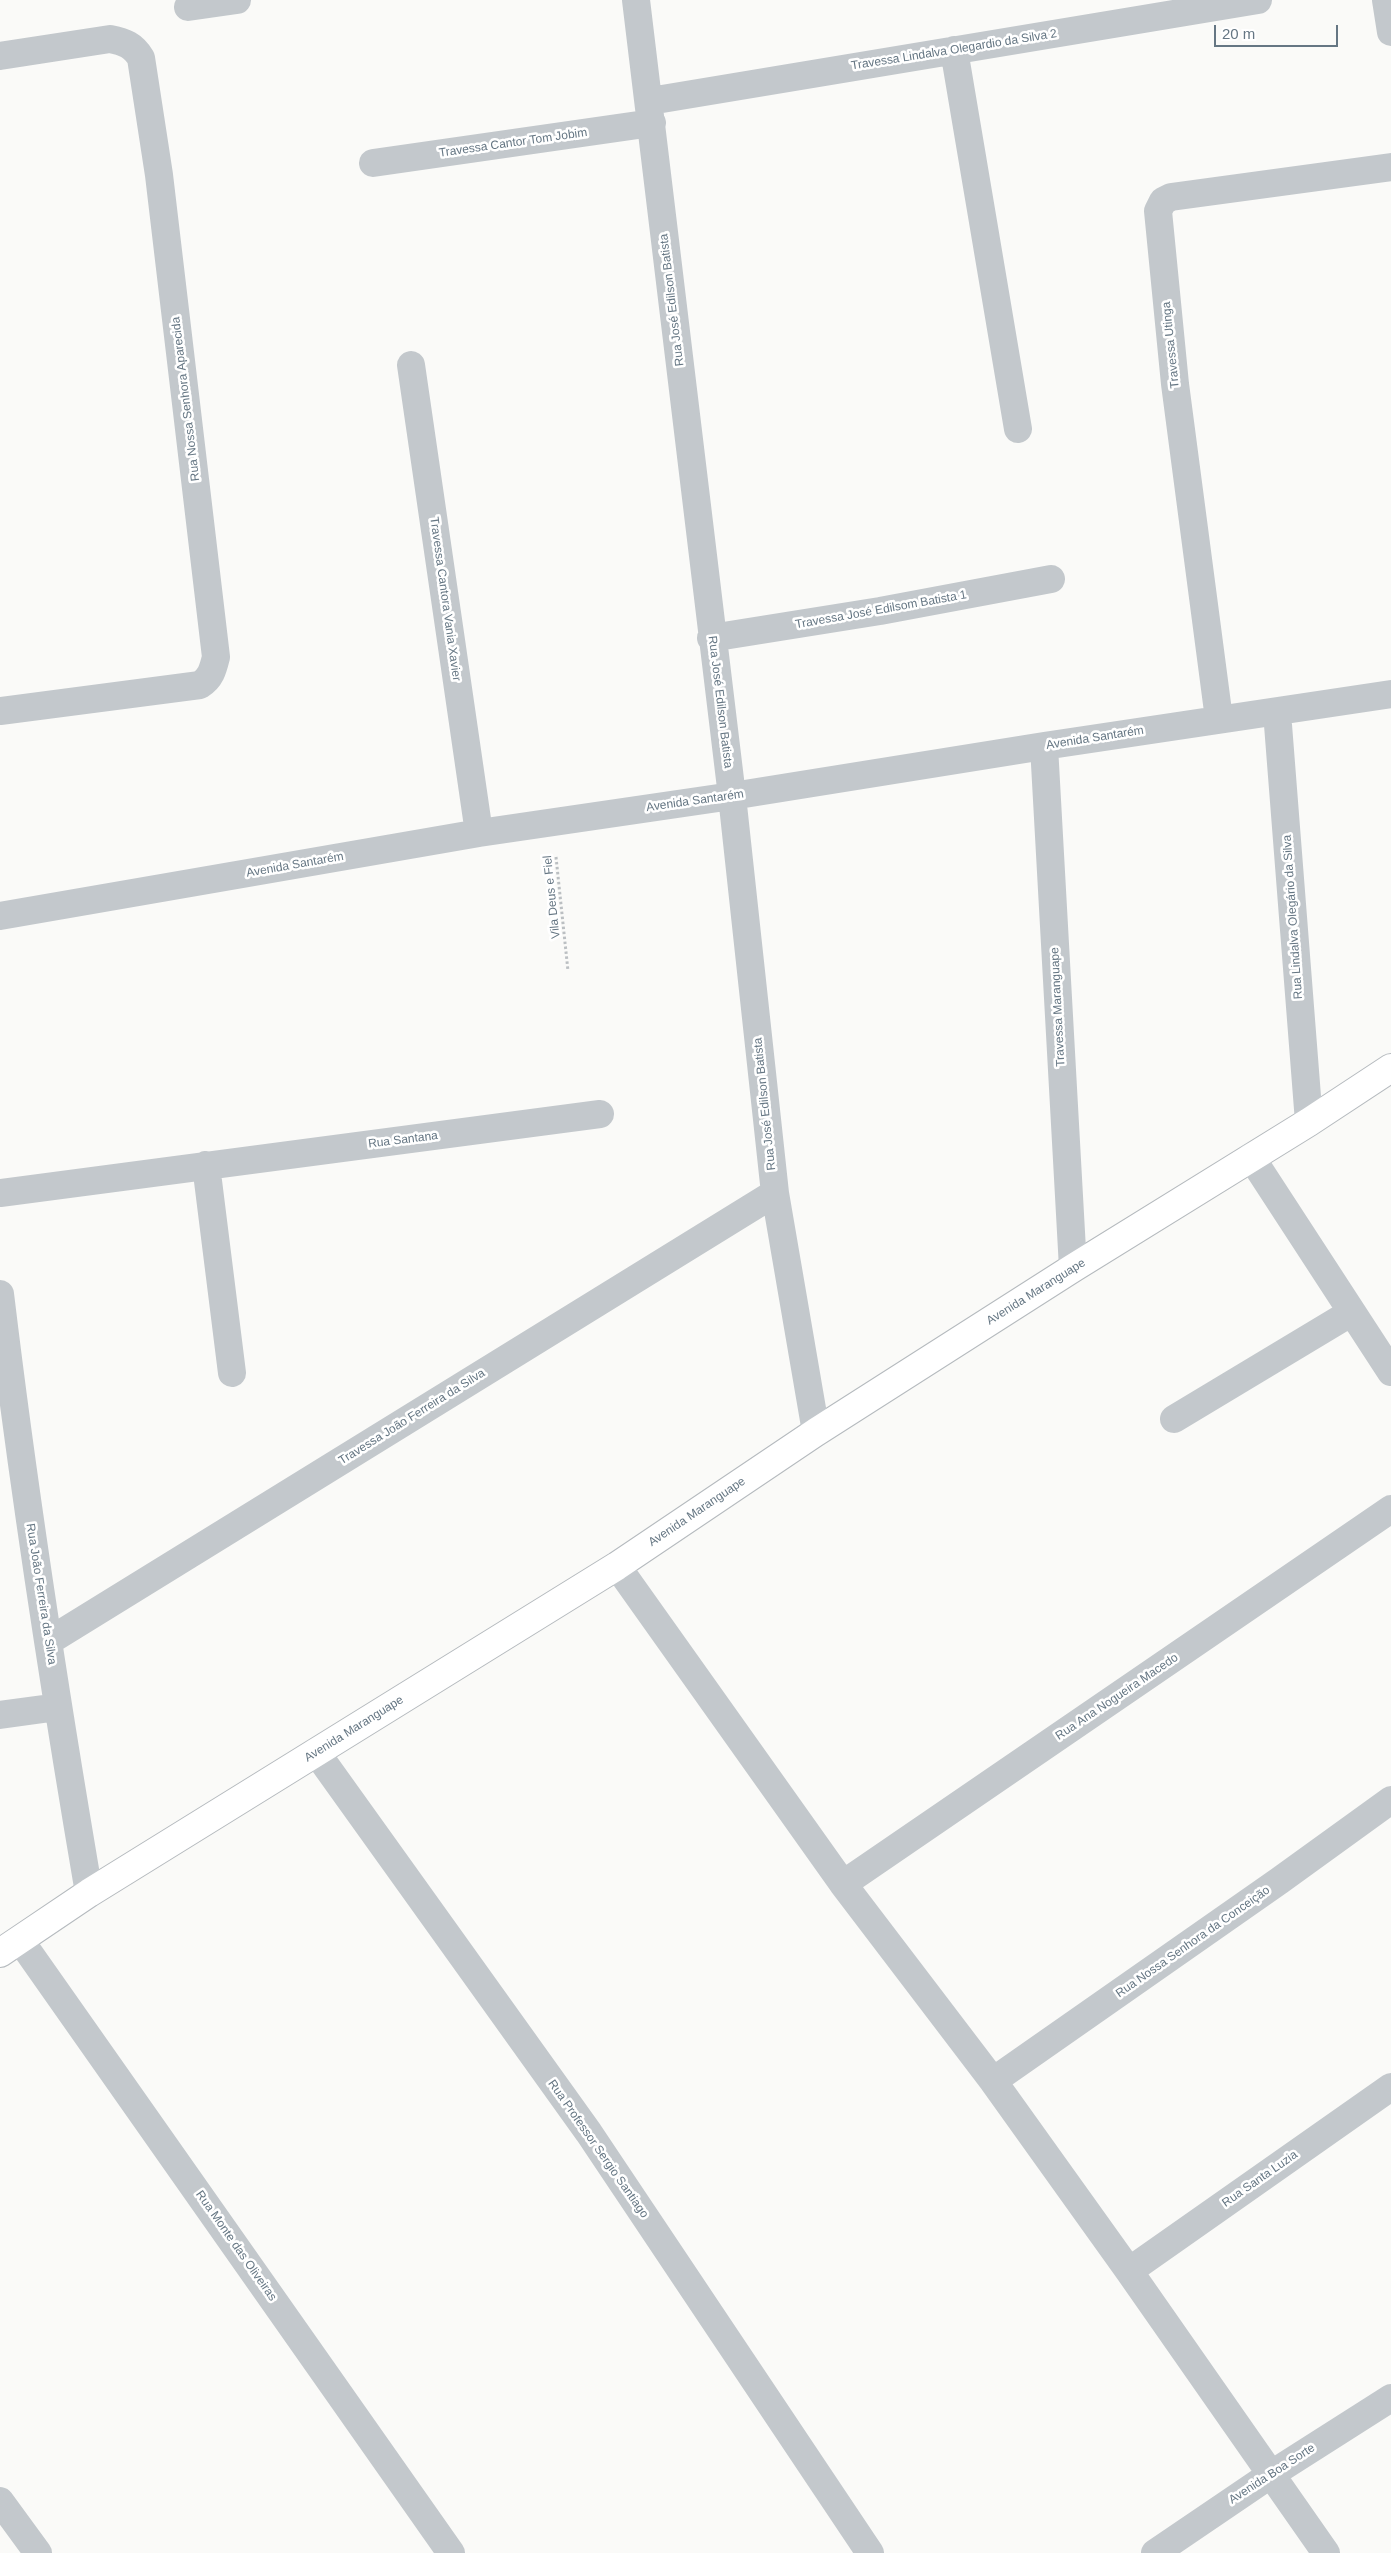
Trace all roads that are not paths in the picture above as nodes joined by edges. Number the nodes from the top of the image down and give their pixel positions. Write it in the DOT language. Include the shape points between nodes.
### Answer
graph roads {
  1 [pos="237,0"];
  2 [pos="636,0"];
  3 [pos="1258,0"];
  4 [pos="188,7"];
  5 [pos="954,50"];
  6 [pos="0,56"];
  7 [pos="651,112"];
  8 [pos="373,163"];
  9 [pos="1391,167"];
  10 [pos="411,365"];
  11 [pos="1018,429"];
  12 [pos="1051,579"];
  13 [pos="712,638"];
  14 [pos="1391,694"];
  15 [pos="0,711"];
  16 [pos="1278,712"];
  17 [pos="1218,720"];
  18 [pos="1044,746"];
  19 [pos="732,796"];
  20 [pos="479,833"];
  21 [pos="0,916"];
  22 [pos="1391,1068"];
  23 [pos="600,1114"];
  24 [pos="1309,1122"];
  25 [pos="1250,1157"];
  26 [pos="206,1165"];
  27 [pos="0,1193"];
  28 [pos="775,1193"];
  29 [pos="1073,1268"];
  30 [pos="0,1294"];
  31 [pos="1352,1312"];
  32 [pos="1391,1372"];
  33 [pos="232,1374"];
  34 [pos="1174,1419"];
  35 [pos="816,1432"];
  36 [pos="9,1438"];
  37 [pos="1391,1509"];
  38 [pos="617,1566"];
  39 [pos="49,1642"];
  40 [pos="58,1707"];
  41 [pos="0,1716"];
  42 [pos="316,1752"];
  43 [pos="1391,1800"];
  44 [pos="843,1884"];
  45 [pos="89,1893"];
  46 [pos="10,1946"];
  47 [pos="993,2081"];
  48 [pos="1391,2088"];
  49 [pos="1129,2271"];
  50 [pos="1391,2398"];
  51 [pos="1270,2474"];
  52 [pos="0,2501"];
  53 [pos="38,2553"];
  54 [pos="451,2553"];
  55 [pos="870,2553"];
  56 [pos="1154,2553"];
  57 [pos="1326,2553"];
  1 -- 4 [label="street"];
  2 -- 7 [label="street, Rua José Edilson Batista"];
  3 -- 5 [label="street, Travessa Lindalva Olegardio da Silva 2"];
  5 -- 7 [label="street, Travessa Lindalva Olegardio da Silva 2"];
  5 -- 11 [label="street"];
  6 -- 15 [label="street, Rua Nossa Senhora Aparecida" via="110,39 124,41 135,48 141,58 162,194 216,657 207,681 200,685"];
  7 -- 8 [label="street, Travessa Cantor Tom Jobim"];
  7 -- 13 [label="street, Rua José Edilson Batista"];
  9 -- 17 [label="street, Travessa Utinga" via="1171,198 1163,201 1158,211 1175,384"];
  10 -- 20 [label="street, Travessa Cantora Vania Xavier"];
  12 -- 13 [label="street, Travessa José Edilsom Batista 1"];
  13 -- 19 [label="street, Rua José Edilson Batista"];
  14 -- 16 [label="street, Avenida Santarém"];
  16 -- 17 [label="street, Avenida Santarém"];
  16 -- 24 [label="street, Rua Lindalva Olegário da Silva"];
  17 -- 18 [label="street, Avenida Santarém"];
  18 -- 19 [label="street, Avenida Santarém"];
  18 -- 29 [label="street, Travessa Maranguape"];
  19 -- 20 [label="street, Avenida Santarém"];
  19 -- 28 [label="street, Rua José Edilson Batista"];
  20 -- 21 [label="street, Avenida Santarém"];
  22 -- 24 [label="main road, Avenida Maranguape"];
  23 -- 26 [label="street, Rua Santana"];
  24 -- 25 [label="main road, Avenida Maranguape"];
  25 -- 29 [label="main road, Avenida Maranguape"];
  25 -- 31 [label="street"];
  26 -- 27 [label="street, Rua Santana"];
  26 -- 33 [label="street"];
  28 -- 35 [label="street, Rua José Edilson Batista"];
  28 -- 39 [label="street, Travessa João Ferreira da Silva"];
  29 -- 35 [label="main road, Avenida Maranguape"];
  30 -- 36 [label="street, Rua João Ferreira da Silva"];
  31 -- 32 [label="street"];
  31 -- 34 [label="street"];
  35 -- 38 [label="main road, Avenida Maranguape"];
  36 -- 39 [label="street, Rua João Ferreira da Silva"];
  37 -- 44 [label="street, Rua Ana Nogueira Macedo"];
  38 -- 42 [label="main road, Avenida Maranguape"];
  38 -- 44 [label="street"];
  39 -- 40 [label="street, Rua João Ferreira da Silva"];
  40 -- 41 [label="street"];
  40 -- 45 [label="street, Rua João Ferreira da Silva"];
  42 -- 45 [label="main road, Avenida Maranguape"];
  42 -- 55 [label="street, Rua Professor Sergio Santiago" via="595,2142"];
  43 -- 47 [label="street, Rua Nossa Senhora da Conceição"];
  44 -- 47 [label="street"];
  45 -- 46 [label="main road, Avenida Maranguape"];
  46 -- 54 [label="street, Rua Monte das Oliveiras"];
  47 -- 49 [label="street"];
  48 -- 49 [label="street, Rua Santa Luzia"];
  49 -- 51 [label="street"];
  50 -- 51 [label="street, Avenida Boa Sorte"];
  51 -- 56 [label="street, Avenida Boa Sorte"];
  51 -- 57 [label="street"];
  52 -- 53 [label="street"];
}
